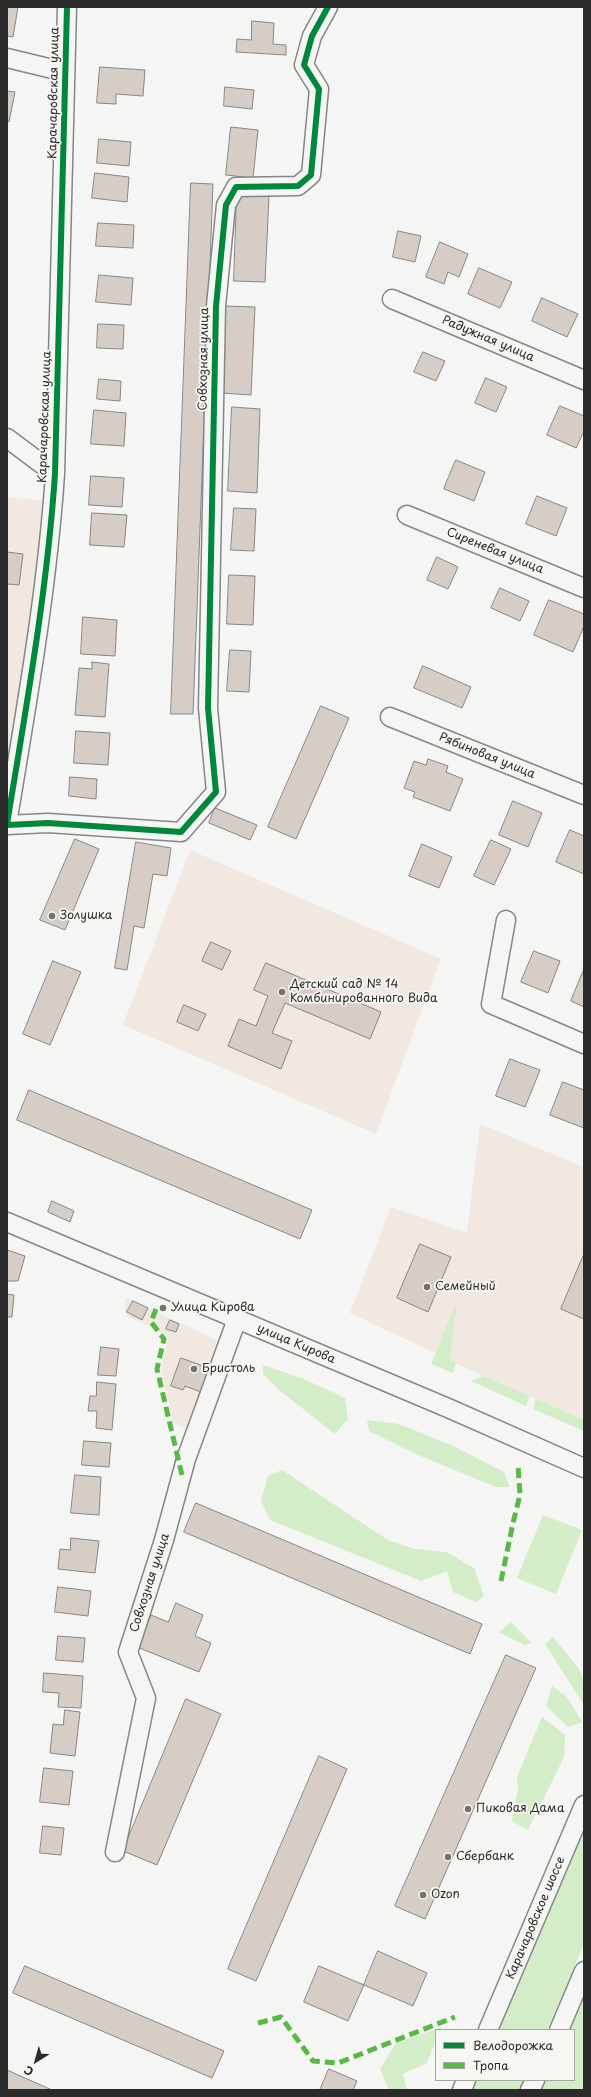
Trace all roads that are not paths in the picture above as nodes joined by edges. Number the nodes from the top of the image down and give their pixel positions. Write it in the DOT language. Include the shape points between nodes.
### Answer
graph roads {
  1 [pos="67,7"];
  2 [pos="328,7"];
  3 [pos="7,58"];
  4 [pos="65,72"];
  5 [pos="392,299"];
  6 [pos="584,380"];
  7 [pos="7,438"];
  8 [pos="55,474"];
  9 [pos="407,514"];
  10 [pos="584,588"];
  11 [pos="390,717"];
  12 [pos="584,795"];
  13 [pos="7,824"];
  14 [pos="506,920"];
  15 [pos="584,1044"];
  16 [pos="7,1222"];
  17 [pos="237,1319"];
  18 [pos="584,1468"];
  19 [pos="584,1805"];
  20 [pos="115,1852"];
  21 [pos="584,1972"];
  22 [pos="488,2029"];
  23 [pos="559,2029"];
  24 [pos="534,2081"];
  25 [pos="530,2090"];
  1 -- 4 [label="street, Карачаровская улица"];
  2 -- 13 [label="street, Совхозная улица" via="312,36 304,65 319,89 311,175 298,186 236,188 226,205 216,306 208,708 216,792 181,832 48,823"];
  3 -- 4 [label="street"];
  4 -- 8 [label="street, Карачаровская улица"];
  5 -- 6 [label="street, Радужная улица"];
  7 -- 8 [label="street"];
  8 -- 13 [label="street, Карачаровская улица" via="41,620"];
  9 -- 10 [label="street, Сиреневая улица"];
  11 -- 12 [label="street, Рябиновая улица"];
  14 -- 15 [label="street" via="491,1004"];
  16 -- 17 [label="street, улица Кирова"];
  17 -- 18 [label="street, улица Кирова"];
  17 -- 20 [label="street, Совхозная улица" via="186,1459 164,1540 128,1652 146,1698"];
  19 -- 22 [label="street, Карачаровское шоссе"];
  21 -- 23 [label="street"];
  24 -- 25 [label="street"];
}
